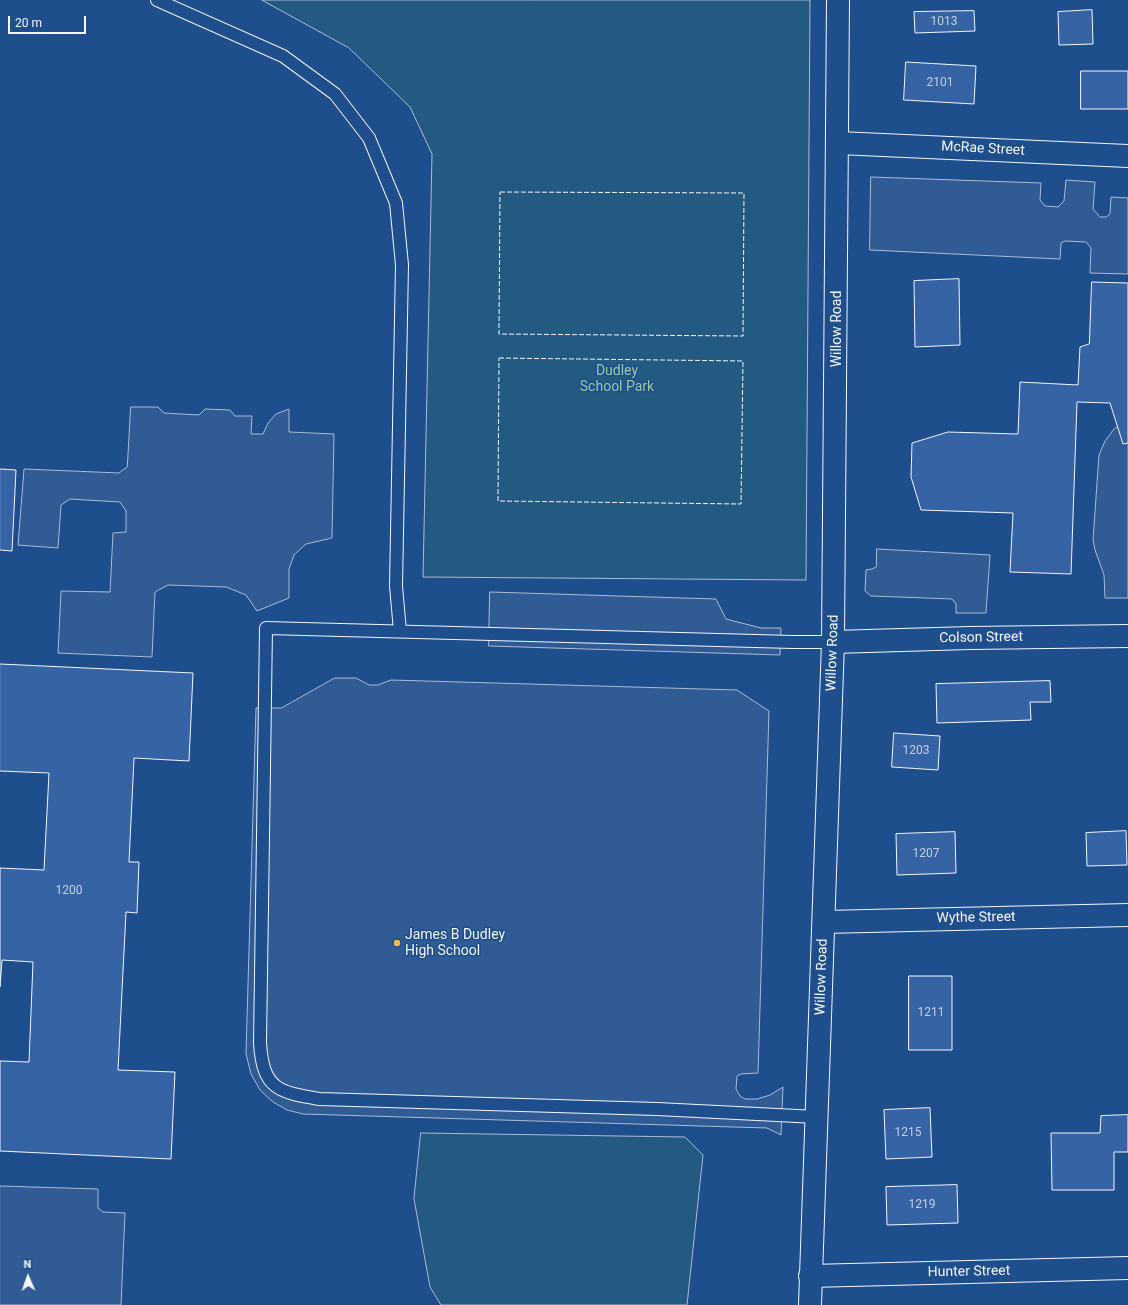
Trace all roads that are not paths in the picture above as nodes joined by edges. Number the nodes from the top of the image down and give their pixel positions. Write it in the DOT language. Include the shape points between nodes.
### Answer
graph roads {
  1 [pos="157,0"];
  2 [pos="838,0"];
  3 [pos="838,143"];
  4 [pos="1128,156"];
  5 [pos="400,631"];
  6 [pos="1128,636"];
  7 [pos="833,642"];
  8 [pos="1128,915"];
  9 [pos="824,922"];
  10 [pos="817,1117"];
  11 [pos="1128,1268"];
  12 [pos="810,1276"];
  13 [pos="810,1305"];
  1 -- 5 [label="lane" via="283,56 335,94 369,138 396,203 402,265 396,586"];
  2 -- 3 [label="street, Willow Road"];
  3 -- 4 [label="street, McRae Street"];
  3 -- 7 [label="street, Willow Road"];
  5 -- 7 [label="lane"];
  5 -- 10 [label="lane" via="266,628 260,1043 261,1062 268,1078 277,1088 291,1094 319,1099"];
  6 -- 7 [label="street, Colson Street"];
  7 -- 9 [label="street, Willow Road"];
  8 -- 9 [label="street, Wythe Street"];
  9 -- 10 [label="street, Willow Road"];
  10 -- 12 [label="street, Willow Road"];
  11 -- 12 [label="street, Hunter Street"];
  12 -- 13 [label="street, Willow Road"];
}
